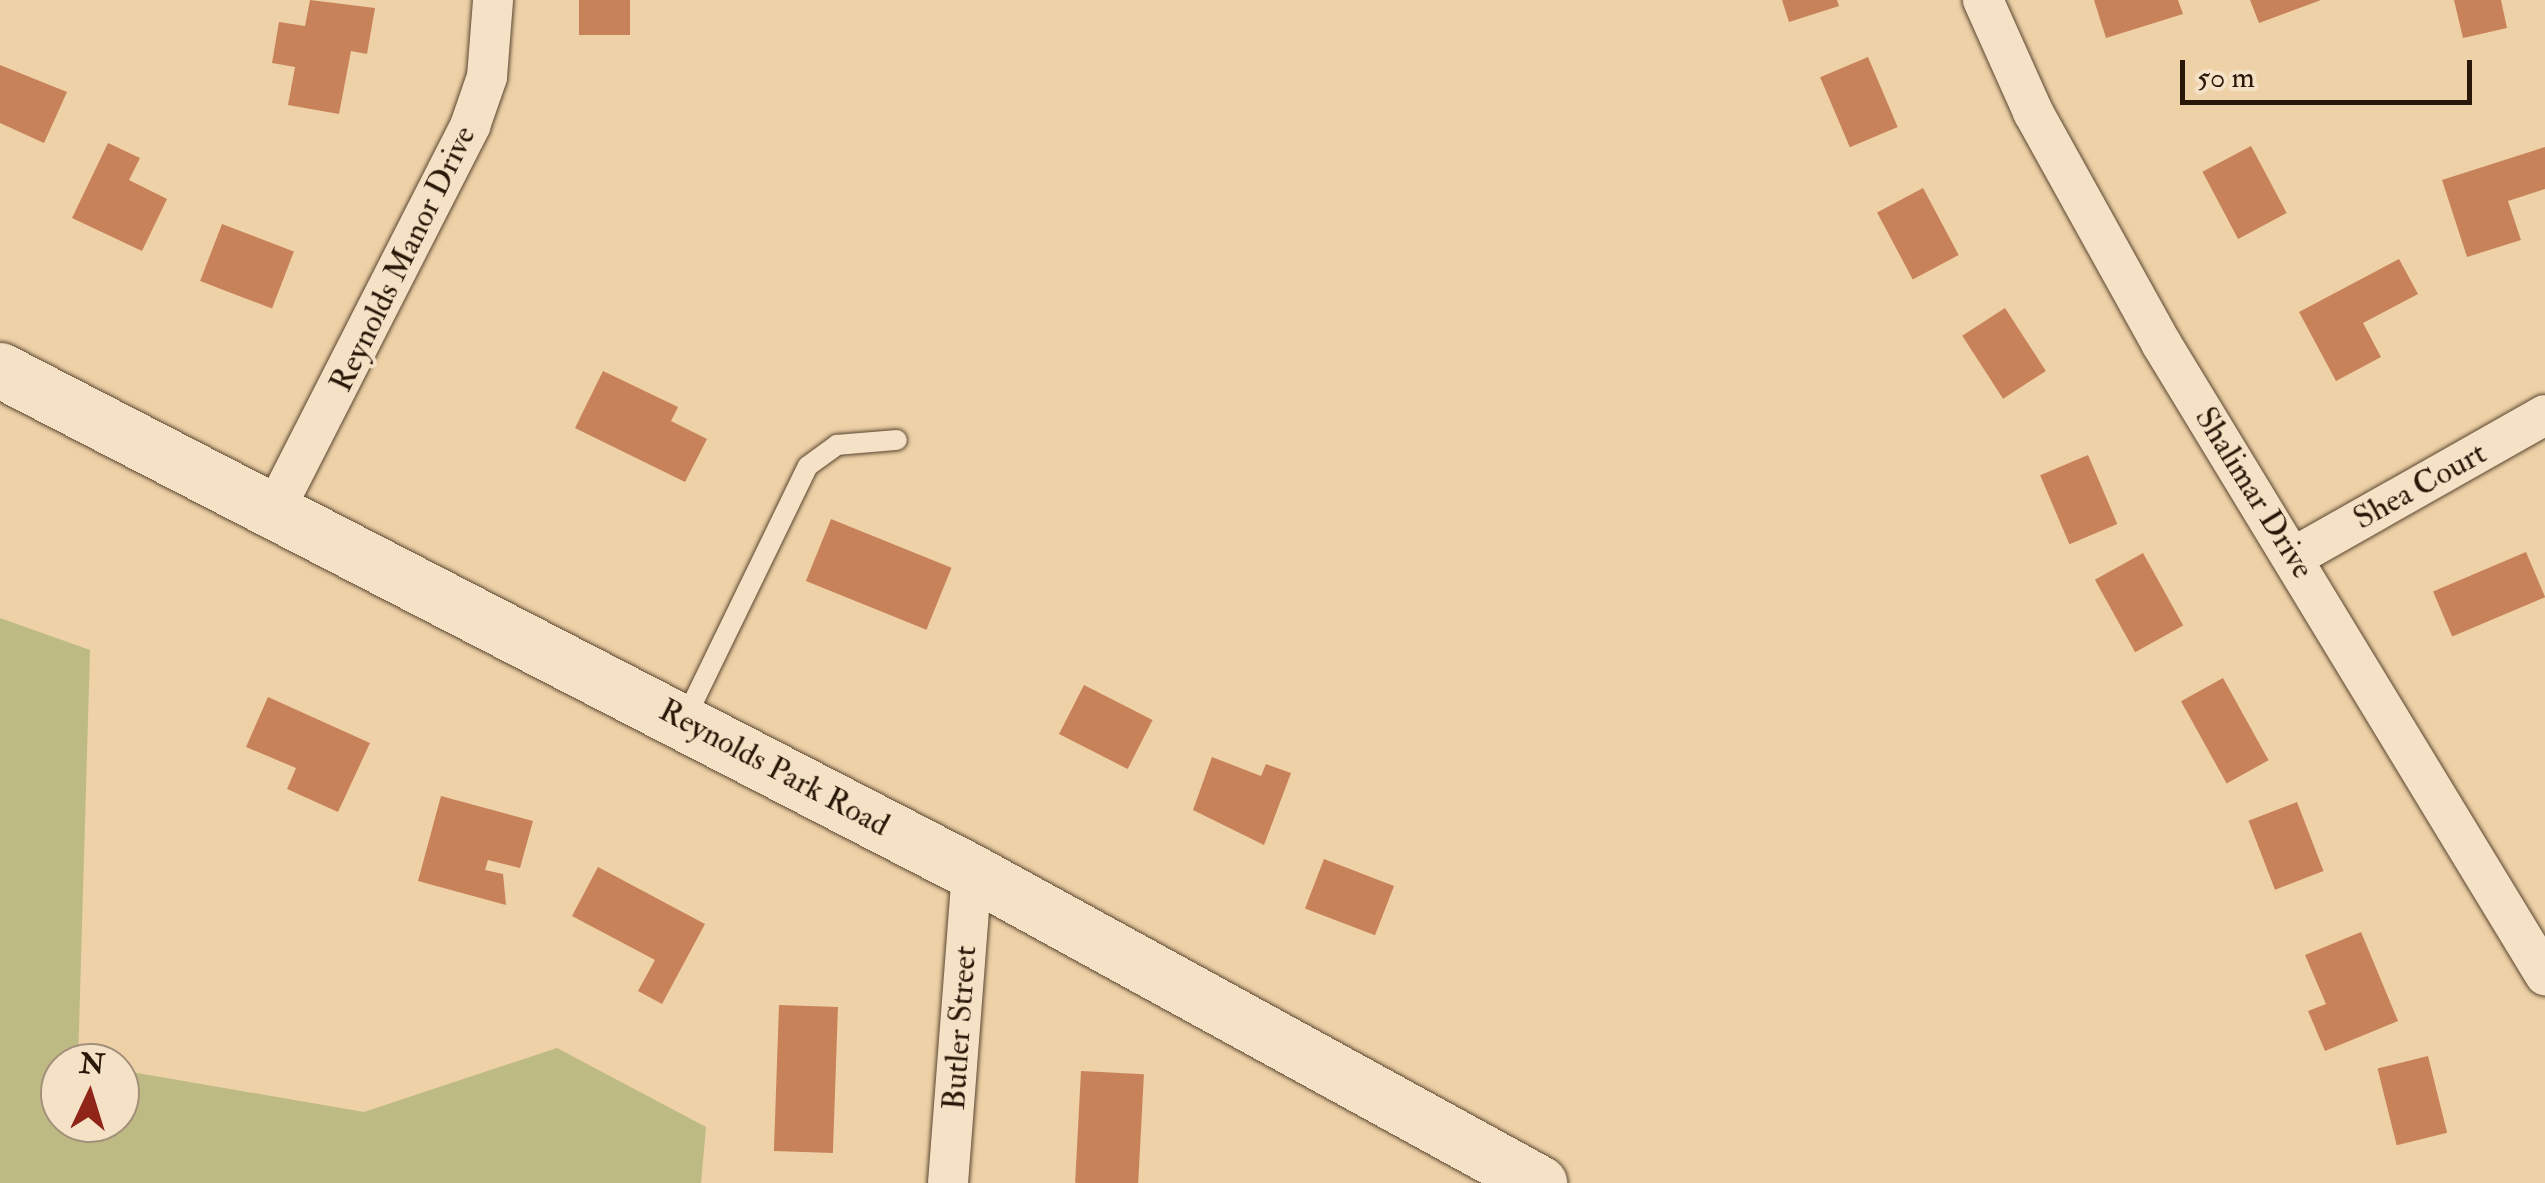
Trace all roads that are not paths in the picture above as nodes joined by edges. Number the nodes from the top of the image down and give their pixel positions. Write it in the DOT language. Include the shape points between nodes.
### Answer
graph roads {
  1 [pos="494,0"];
  2 [pos="1982,0"];
  3 [pos="0,370"];
  4 [pos="2545,416"];
  5 [pos="896,440"];
  6 [pos="276,507"];
  7 [pos="2294,557"];
  8 [pos="684,721"];
  9 [pos="972,872"];
  10 [pos="2545,975"];
  11 [pos="948,1183"];
  12 [pos="1539,1183"];
  1 -- 6 [label="street, Reynolds Manor Drive" via="487,77 470,126"];
  2 -- 7 [label="street, Shalimar Drive" via="2152,326"];
  3 -- 6 [label="main road, Reynolds Park Road"];
  4 -- 7 [label="street, Shea Court"];
  5 -- 8 [label="lane" via="837,445 808,466"];
  6 -- 8 [label="main road, Reynolds Park Road"];
  7 -- 10 [label="street, Shalimar Drive"];
  8 -- 9 [label="main road, Reynolds Park Road"];
  9 -- 11 [label="street, Butler Street"];
  9 -- 12 [label="main road, Reynolds Park Road"];
}
